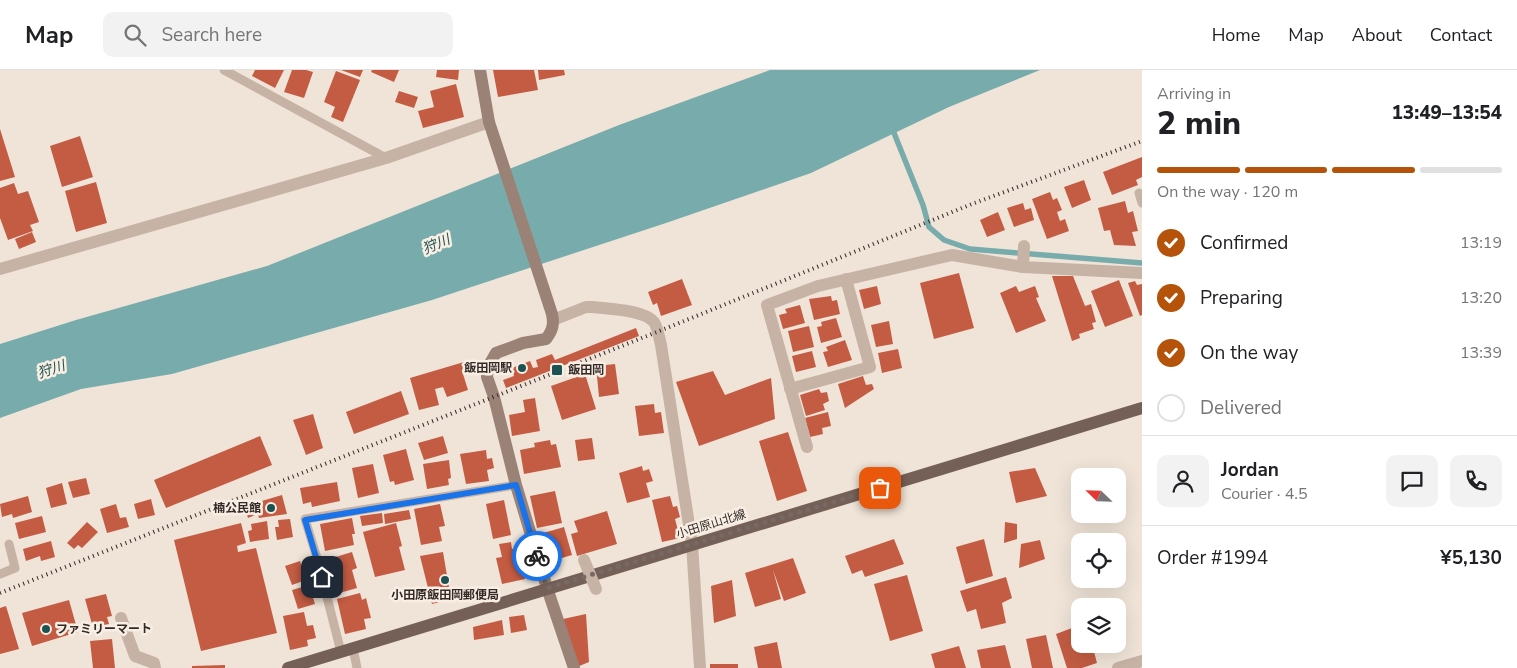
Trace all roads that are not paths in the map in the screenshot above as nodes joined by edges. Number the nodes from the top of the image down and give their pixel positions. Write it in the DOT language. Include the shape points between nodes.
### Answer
graph roads {
  1 [pos="224,70"];
  2 [pos="480,70"];
  3 [pos="489,122"];
  4 [pos="386,158"];
  5 [pos="1139,192"];
  6 [pos="1142,203"];
  7 [pos="1024,246"];
  8 [pos="1023,267"];
  9 [pos="0,269"];
  10 [pos="1142,273"];
  11 [pos="846,279"];
  12 [pos="552,317"];
  13 [pos="790,389"];
  14 [pos="1142,408"];
  15 [pos="806,447"];
  16 [pos="516,485"];
  17 [pos="9,544"];
  18 [pos="692,544"];
  19 [pos="584,560"];
  20 [pos="0,574"];
  21 [pos="547,588"];
  22 [pos="596,589"];
  23 [pos="121,618"];
  24 [pos="347,650"];
  25 [pos="1142,661"];
  26 [pos="155,668"];
  27 [pos="288,668"];
  28 [pos="357,668"];
  29 [pos="574,668"];
  30 [pos="700,668"];
  31 [pos="1118,668"];
  1 -- 4 [label="lane"];
  2 -- 3 [label="street"];
  3 -- 4 [label="street"];
  3 -- 12 [label="street"];
  4 -- 9 [label="street"];
  5 -- 6 [label="lane"];
  7 -- 8 [label="street"];
  8 -- 10 [label="street"];
  8 -- 11 [label="street" via="952,256"];
  11 -- 13 [label="street" via="767,305"];
  11 -- 13 [label="street" via="870,367"];
  12 -- 16 [label="street" via="552,329 546,338 496,352 488,367"];
  12 -- 18 [label="street" via="593,307 640,314 655,324"];
  13 -- 15 [label="street"];
  14 -- 18 [label="main road, 小田原山北線"];
  16 -- 21 [label="street"];
  16 -- 24 [label="lane" via="305,520"];
  17 -- 20 [label="lane" via="15,568"];
  18 -- 21 [label="main road, 小田原山北線"];
  18 -- 30 [label="street"];
  19 -- 22 [label="street, bridge"];
  21 -- 24 [label="main road, 小田原山北線"];
  21 -- 29 [label="street"];
  23 -- 26 [label="street" via="135,656 154,663"];
  24 -- 27 [label="main road, 小田原山北線"];
  24 -- 28 [label="lane"];
  25 -- 31 [label="street"];
}
